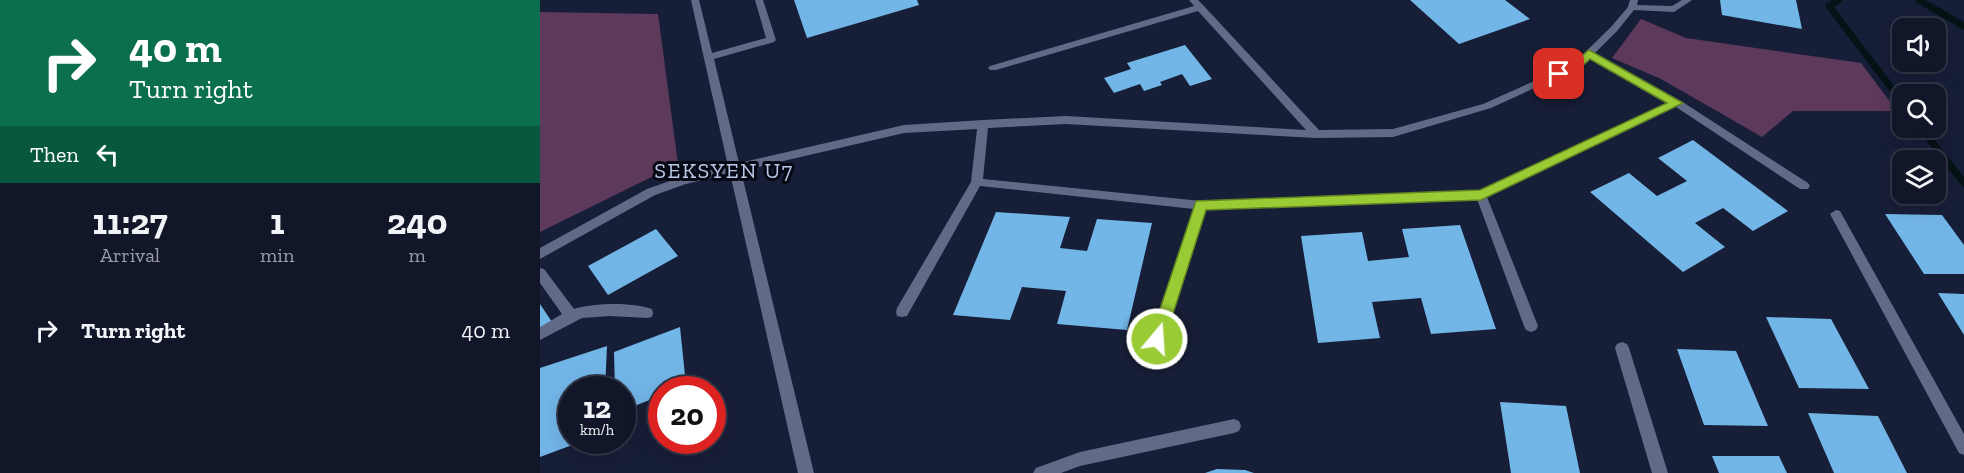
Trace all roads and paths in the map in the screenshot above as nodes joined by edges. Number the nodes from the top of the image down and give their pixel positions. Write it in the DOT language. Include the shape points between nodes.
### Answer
graph roads {
  1 [pos="695,0"];
  2 [pos="759,0"];
  3 [pos="1688,0"];
  4 [pos="1633,3"];
  5 [pos="1196,4"];
  6 [pos="1589,54"];
  7 [pos="708,57"];
  8 [pos="993,68"];
  9 [pos="1677,103"];
  10 [pos="983,124"];
  11 [pos="1316,134"];
  12 [pos="734,167"];
  13 [pos="977,182"];
  14 [pos="1804,186"];
  15 [pos="1481,195"];
  16 [pos="1201,205"];
  17 [pos="1836,214"];
  18 [pos="540,254"];
  19 [pos="540,273"];
  20 [pos="902,312"];
  21 [pos="647,314"];
  22 [pos="571,316"];
  23 [pos="1531,326"];
  24 [pos="540,334"];
  25 [pos="1157,339"];
  26 [pos="1622,348"];
  27 [pos="1234,426"];
  28 [pos="1964,448"];
  29 [pos="806,473"];
  30 [pos="1041,473"];
  31 [pos="1660,473"];
  1 -- 7 [label="lane"];
  2 -- 7 [label="lane" via="771,40"];
  3 -- 4 [label="lane" via="1674,9"];
  4 -- 6 [label="lane"];
  5 -- 8 [label="lane"];
  5 -- 11 [label="lane"];
  6 -- 9 [label="lane"];
  6 -- 11 [label="lane" via="1577,65 1487,106 1393,133"];
  7 -- 12 [label="lane"];
  9 -- 14 [label="lane"];
  9 -- 15 [label="lane"];
  10 -- 11 [label="lane" via="1066,120"];
  10 -- 12 [label="lane" via="904,129"];
  10 -- 13 [label="lane"];
  12 -- 18 [label="lane" via="651,192"];
  12 -- 29 [label="lane"];
  13 -- 16 [label="lane"];
  13 -- 20 [label="lane"];
  15 -- 16 [label="lane"];
  15 -- 23 [label="lane"];
  16 -- 25 [label="lane"];
  17 -- 28 [label="lane"];
  19 -- 22 [label="lane"];
  21 -- 22 [label="lane" via="607,310"];
  22 -- 24 [label="lane"];
  26 -- 31 [label="lane"];
  27 -- 30 [label="lane" via="1080,459"];
}
